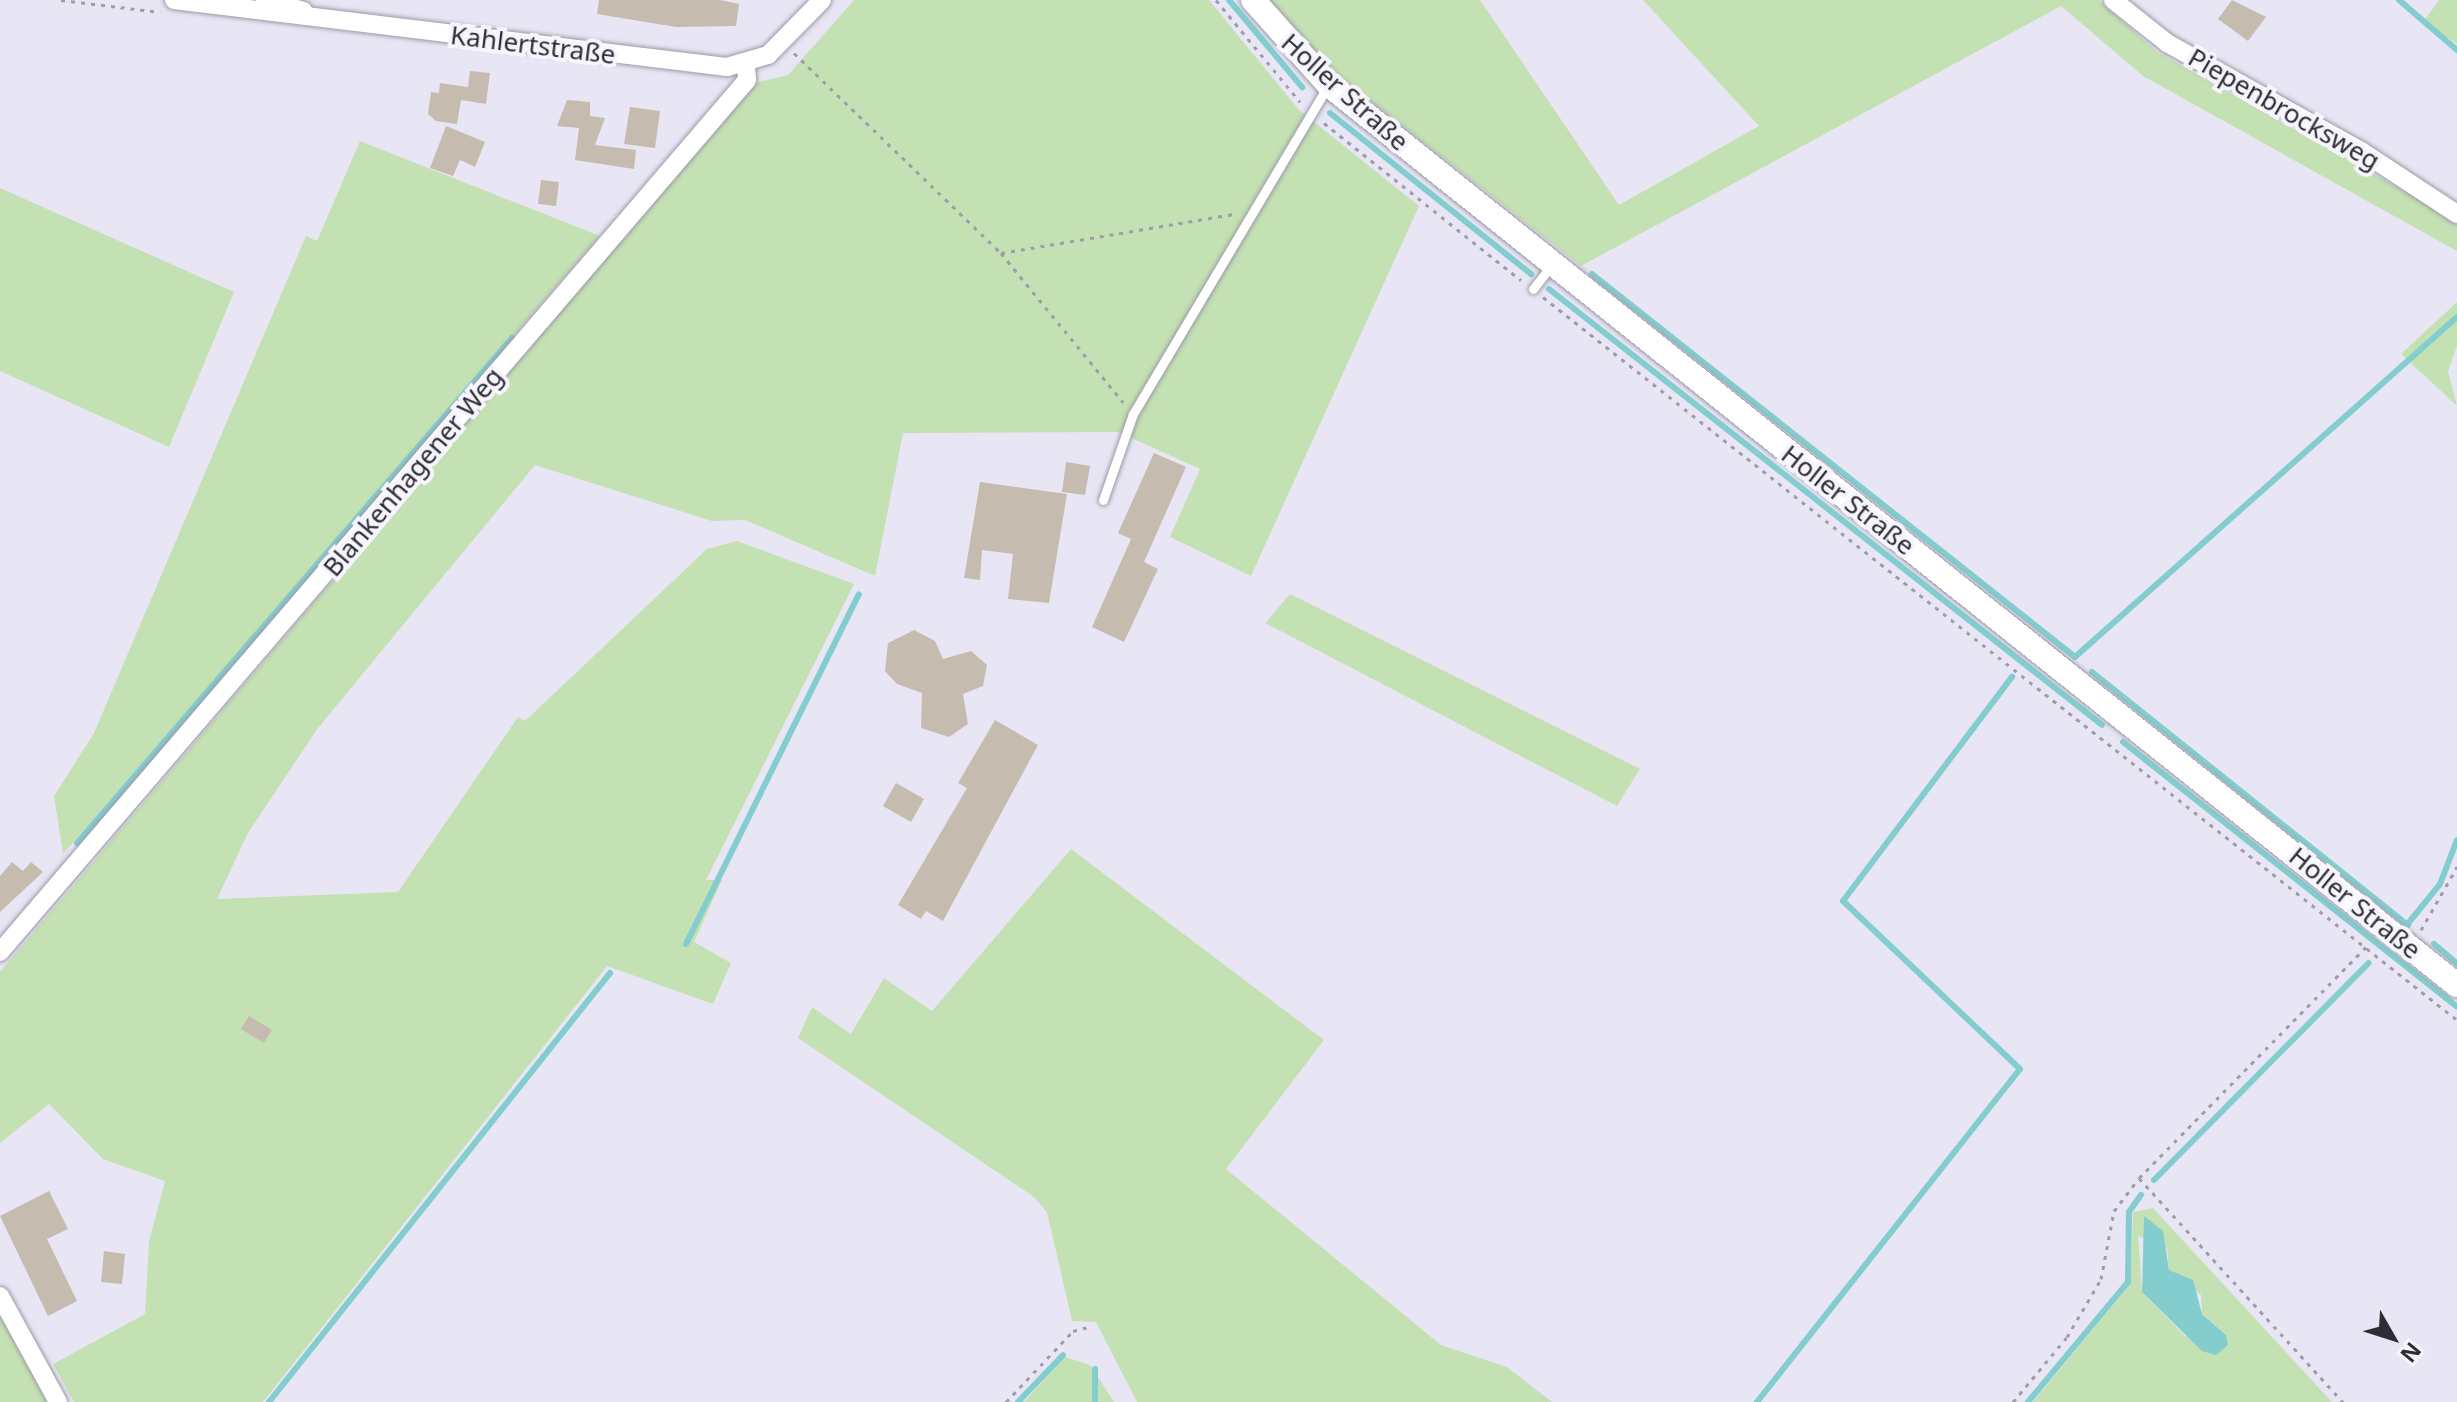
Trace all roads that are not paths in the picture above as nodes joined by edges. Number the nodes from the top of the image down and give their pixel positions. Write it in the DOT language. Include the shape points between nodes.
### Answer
graph roads {
  1 [pos="174,0"];
  2 [pos="265,0"];
  3 [pos="822,0"];
  4 [pos="1253,0"];
  5 [pos="2113,0"];
  6 [pos="220,2"];
  7 [pos="321,17"];
  8 [pos="746,64"];
  9 [pos="1329,85"];
  10 [pos="2457,214"];
  11 [pos="1552,265"];
  12 [pos="1533,289"];
  13 [pos="1103,500"];
  14 [pos="0,952"];
  15 [pos="2457,985"];
  16 [pos="0,1296"];
  17 [pos="58,1402"];
  1 -- 6 [label="street, Kahlertstraße"];
  2 -- 7 [label="street, Kahlertstraße"];
  3 -- 8 [label="street" via="784,44"];
  4 -- 9 [label="street, Holler Straße"];
  5 -- 10 [label="street, Piepenbrocksweg" via="2167,43 2361,151"];
  6 -- 7 [label="street, Kahlertstraße"];
  7 -- 8 [label="street, Kahlertstraße" via="703,66"];
  8 -- 14 [label="street, Blankenhagener Weg" via="747,80"];
  9 -- 11 [label="street, Holler Straße"];
  9 -- 13 [label="lane" via="1308,111 1257,210 1133,414"];
  11 -- 12 [label="lane"];
  11 -- 15 [label="street, Holler Straße"];
  16 -- 17 [label="street"];
}
